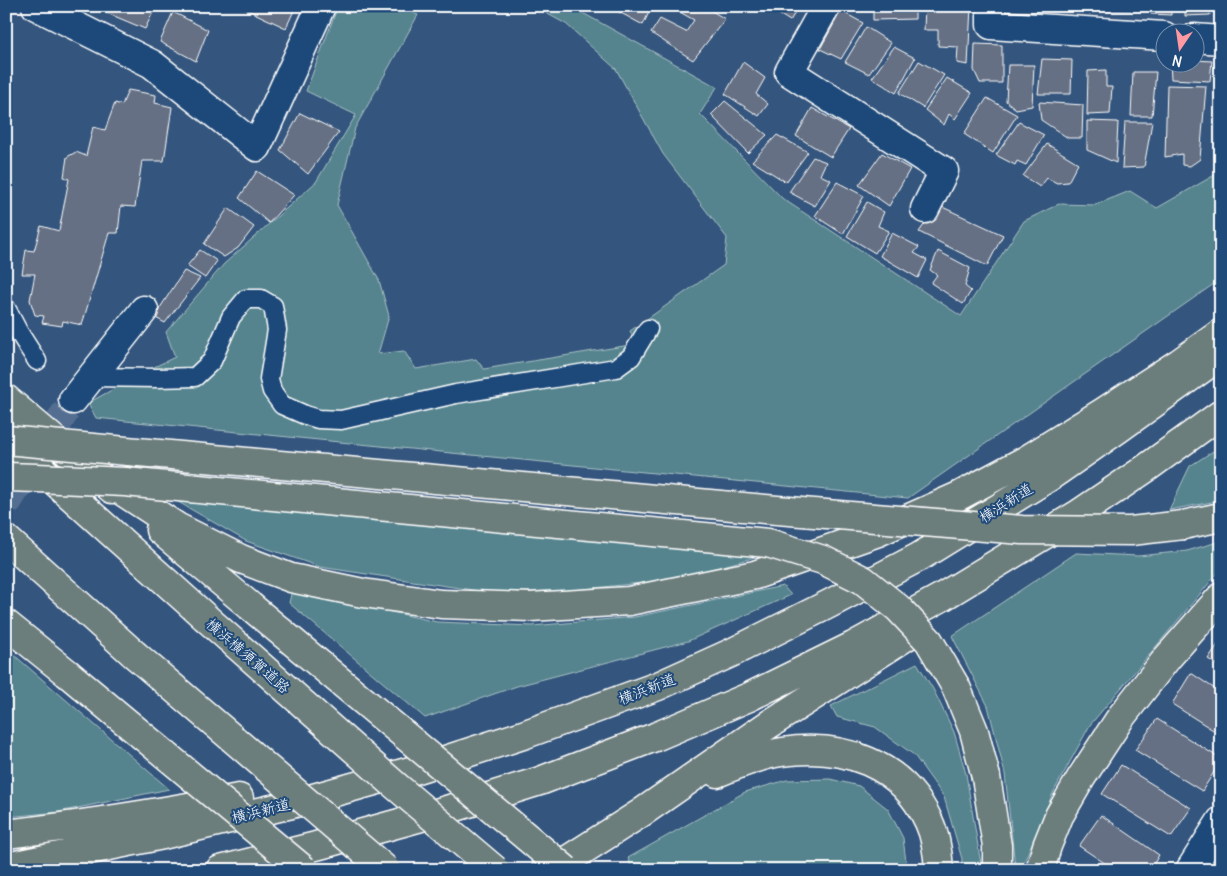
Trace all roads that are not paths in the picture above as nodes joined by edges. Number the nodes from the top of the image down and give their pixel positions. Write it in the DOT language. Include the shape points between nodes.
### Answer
graph roads {
  1 [pos="36,6"];
  2 [pos="321,6"];
  3 [pos="826,6"];
  4 [pos="991,6"];
  5 [pos="1154,35"];
  6 [pos="1204,39"];
  7 [pos="1221,40"];
  8 [pos="925,209"];
  9 [pos="6,308"];
  10 [pos="144,310"];
  11 [pos="648,329"];
  12 [pos="1221,332"];
  13 [pos="122,340"];
  14 [pos="93,343"];
  15 [pos="1221,355"];
  16 [pos="37,361"];
  17 [pos="91,377"];
  18 [pos="6,399"];
  19 [pos="73,400"];
  20 [pos="1221,414"];
  21 [pos="6,438"];
  22 [pos="85,467"];
  23 [pos="6,477"];
  24 [pos="1076,515"];
  25 [pos="1221,517"];
  26 [pos="6,539"];
  27 [pos="1221,597"];
  28 [pos="6,624"];
  29 [pos="658,686"];
  30 [pos="641,813"];
  31 [pos="1221,821"];
  32 [pos="6,834"];
  33 [pos="6,867"];
  34 [pos="220,870"];
  35 [pos="304,870"];
  36 [pos="386,870"];
  37 [pos="495,870"];
  38 [pos="546,870"];
  39 [pos="566,870"];
  40 [pos="939,870"];
  41 [pos="997,870"];
  42 [pos="1040,870"];
  43 [pos="1190,870"];
  1 -- 2 [label="street" via="152,64 257,147"];
  3 -- 8 [label="street" via="789,72 944,171"];
  4 -- 5 [label="street" via="991,25"];
  6 -- 7 [label="street"];
  9 -- 16 [label="lane"];
  10 -- 13 [label="street"];
  11 -- 17 [label="lane" via="631,357 616,368 456,394 341,420 318,419 282,405 272,391 269,379 277,330 273,306 261,299 246,299 231,317 212,360 195,376"];
  12 -- 22 [label="highway" via="1094,418 959,496 878,532 755,574 629,601 530,606 440,604 291,578 241,559 177,527"];
  13 -- 14 [label="street"];
  13 -- 17 [label="street"];
  15 -- 29 [label="highway, 横浜新道" via="1049,477 919,556 731,653"];
  17 -- 19 [label="street"];
  18 -- 22 [label="highway"];
  20 -- 24 [label="highway" via="1145,470"];
  21 -- 25 [label="highway, bridge" via="1022,530 1131,531"];
  21 -- 37 [label="highway, 横浜横須賀道路, bridge" via="396,786"];
  22 -- 39 [label="highway, bridge"];
  23 -- 41 [label="highway, bridge" via="126,482 768,543 823,560 863,580 898,608 929,641 956,687 971,722 986,777"];
  24 -- 30 [label="highway" via="946,610 768,725"];
  24 -- 34 [label="highway" via="942,597 853,646 749,698 655,738 540,781 443,811"];
  26 -- 36 [label="highway, bridge" via="134,654"];
  27 -- 42 [label="highway" via="1168,657 1086,770 1059,816"];
  28 -- 35 [label="highway, bridge"];
  29 -- 32 [label="highway" via="518,720 262,794 146,815"];
  29 -- 33 [label="highway, 横浜新道" via="523,735 288,805"];
  30 -- 38 [label="highway"];
  30 -- 40 [label="highway" via="707,777 758,758 804,750 843,754 875,764 897,778 916,798 930,822"];
  31 -- 43 [label="street"];
}
